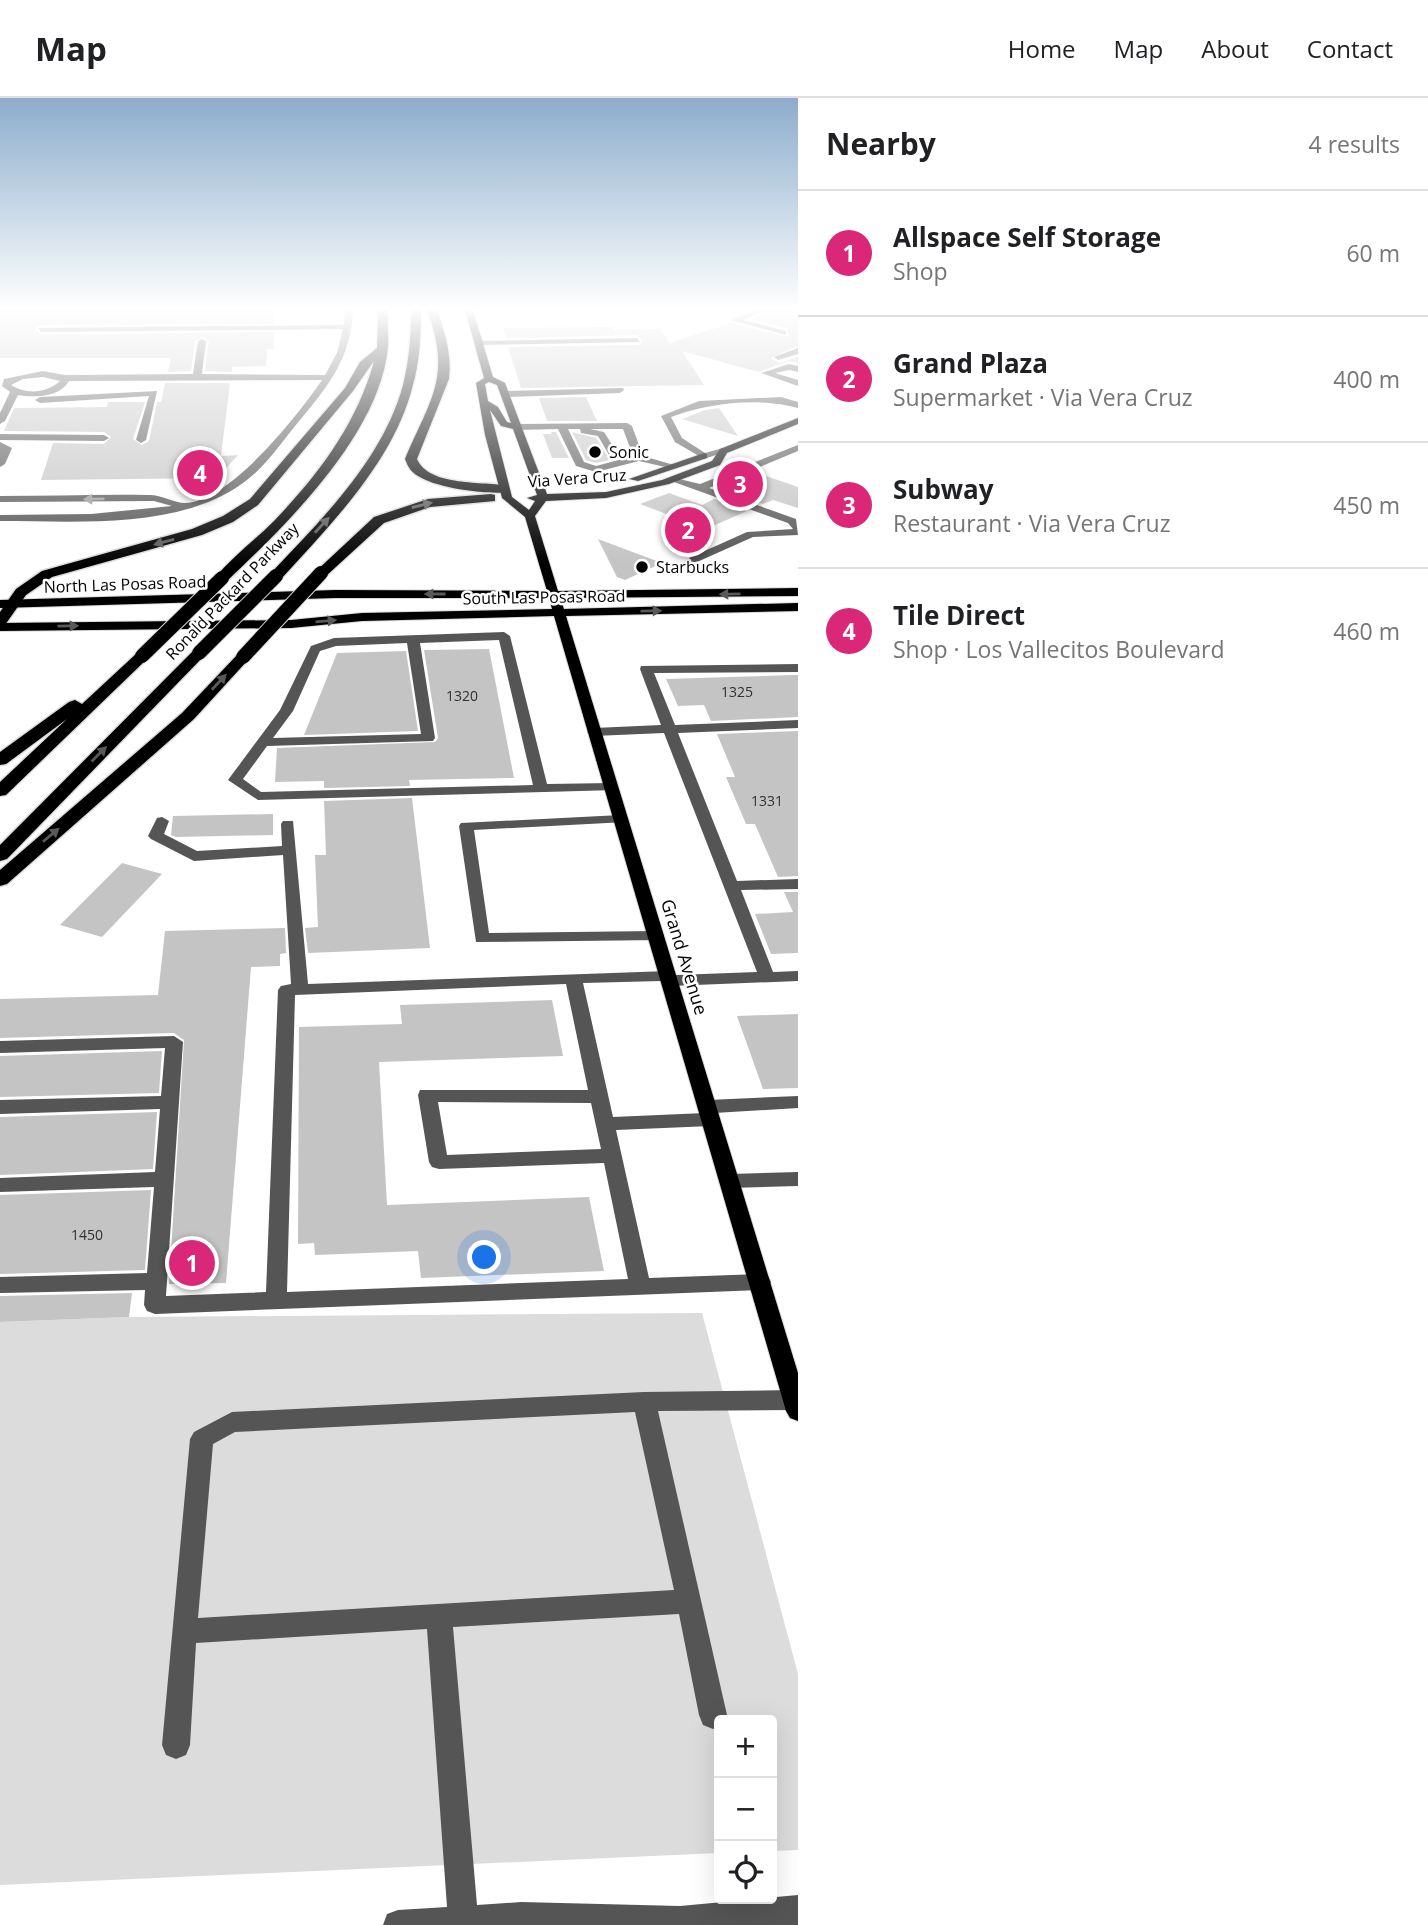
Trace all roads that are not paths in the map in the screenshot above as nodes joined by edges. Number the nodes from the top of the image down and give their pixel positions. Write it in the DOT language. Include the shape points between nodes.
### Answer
graph roads {
  1 [pos="19,395"];
  2 [pos="49,395"];
  3 [pos="153,395"];
  4 [pos="316,395"];
  5 [pos="344,395"];
  6 [pos="369,395"];
  7 [pos="405,395"];
  8 [pos="437,395"];
  9 [pos="483,395"];
  10 [pos="505,395"];
  11 [pos="14,396"];
  12 [pos="484,402"];
  13 [pos="798,405"];
  14 [pos="609,420"];
  15 [pos="0,421"];
  16 [pos="798,421"];
  17 [pos="517,426"];
  18 [pos="545,427"];
  19 [pos="562,427"];
  20 [pos="0,437"];
  21 [pos="104,438"];
  22 [pos="141,440"];
  23 [pos="0,445"];
  24 [pos="571,445"];
  25 [pos="798,448"];
  26 [pos="723,452"];
  27 [pos="704,456"];
  28 [pos="639,457"];
  29 [pos="0,464"];
  30 [pos="670,467"];
  31 [pos="675,479"];
  32 [pos="700,488"];
  33 [pos="523,492"];
  34 [pos="0,499"];
  35 [pos="186,506"];
  36 [pos="530,516"];
  37 [pos="0,518"];
  38 [pos="798,530"];
  39 [pos="693,560"];
  40 [pos="798,592"];
  41 [pos="336,594"];
  42 [pos="552,594"];
  43 [pos="7,604"];
  44 [pos="798,607"];
  45 [pos="558,613"];
  46 [pos="0,625"];
  47 [pos="413,639"];
  48 [pos="142,656"];
  49 [pos="798,668"];
  50 [pos="798,724"];
  51 [pos="669,728"];
  52 [pos="594,732"];
  53 [pos="263,742"];
  54 [pos="0,760"];
  55 [pos="611,787"];
  56 [pos="541,789"];
  57 [pos="0,791"];
  58 [pos="621,819"];
  59 [pos="162,821"];
  60 [pos="288,824"];
  61 [pos="290,850"];
  62 [pos="0,855"];
  63 [pos="0,880"];
  64 [pos="798,884"];
  65 [pos="731,886"];
  66 [pos="656,936"];
  67 [pos="798,976"];
  68 [pos="767,977"];
  69 [pos="573,978"];
  70 [pos="669,978"];
  71 [pos="300,990"];
  72 [pos="0,1047"];
  73 [pos="599,1097"];
  74 [pos="170,1102"];
  75 [pos="798,1102"];
  76 [pos="0,1107"];
  77 [pos="710,1113"];
  78 [pos="605,1124"];
  79 [pos="612,1156"];
  80 [pos="164,1179"];
  81 [pos="798,1179"];
  82 [pos="730,1181"];
  83 [pos="0,1185"];
  84 [pos="157,1280"];
  85 [pos="760,1282"];
  86 [pos="0,1285"];
  87 [pos="640,1286"];
  88 [pos="276,1301"];
  89 [pos="644,1402"];
  90 [pos="796,1405"];
  91 [pos="689,1601"];
  92 [pos="439,1618"];
  93 [pos="184,1631"];
  94 [pos="713,1715"];
  95 [pos="176,1745"];
  96 [pos="798,1910"];
  97 [pos="463,1921"];
  98 [pos="537,1921"];
  99 [pos="398,1925"];
  1 -- 11 [label="street"];
  2 -- 11 [label="street"];
  3 -- 22 [label="street"];
  4 -- 35 [label="street" via="240,481"];
  5 -- 43 [label="highway, one-way" via="254,502 228,519 47,575"];
  6 -- 48 [label="highway, Ronald Packard Parkway, bridge" via="317,480"];
  62 -- 7 [label="highway, Ronald Packard Parkway, one-way, bridge" via="330,517 383,444"];
  8 -- 33 [label="highway" via="411,459 418,474"];
  9 -- 12 [label="main road"];
  10 -- 17 [label="main road"];
  11 -- 15 [label="street"];
  12 -- 17 [label="main road" via="504,424"];
  12 -- 33 [label="main road"];
  13 -- 27 [label="street" via="781,400 699,404 666,416 678,440"];
  14 -- 18 [label="street" via="544,422"];
  16 -- 26 [label="main road, Via Vera Cruz"];
  17 -- 18 [label="street"];
  17 -- 33 [label="main road"];
  18 -- 19 [label="street"];
  19 -- 24 [label="street"];
  19 -- 28 [label="street" via="627,426"];
  20 -- 21 [label="street"];
  23 -- 29 [label="street" via="7,448"];
  24 -- 28 [label="street" via="580,464 596,469"];
  24 -- 28 [label="street" via="573,433 587,430 601,433 612,453"];
  25 -- 32 [label="street"];
  26 -- 27 [label="street, Via Vera Cruz"];
  26 -- 31 [label="main road, Via Vera Cruz" via="716,463"];
  27 -- 30 [label="main road, Via Vera Cruz"];
  28 -- 30 [label="street"];
  30 -- 33 [label="main road, Via Vera Cruz" via="599,486"];
  31 -- 32 [label="street"];
  31 -- 33 [label="main road, Via Vera Cruz" via="606,495"];
  32 -- 38 [label="street" via="792,521"];
  33 -- 36 [label="main road"];
  33 -- 36 [label="main road"];
  63 -- 33 [label="highway, one-way, bridge" via="188,716 321,573 379,520 453,499"];
  35 -- 34 [label="street, one-way" via="154,498"];
  35 -- 37 [label="street" via="124,515"];
  36 -- 42 [label="main road, Grand Avenue"];
  38 -- 39 [label="street" via="751,534"];
  40 -- 42 [label="main road, South Las Posas Road, one-way"];
  42 -- 41 [label="main road, South Las Posas Road, one-way"];
  41 -- 43 [label="main road, North Las Posas Road"];
  42 -- 45 [label="main road, Grand Avenue"];
  43 -- 46 [label="highway"];
  45 -- 44 [label="main road, South Las Posas Road, one-way"];
  46 -- 45 [label="main road, South Las Posas Road, one-way" via="291,624 362,617"];
  45 -- 52 [label="main road, Grand Avenue"];
  47 -- 53 [label="street" via="334,642 315,649 286,711"];
  47 -- 53 [label="street" via="428,738"];
  47 -- 56 [label="street" via="504,636"];
  48 -- 54 [label="highway"];
  48 -- 57 [label="highway, Ronald Packard Parkway"];
  49 -- 51 [label="street" via="646,669"];
  50 -- 51 [label="street"];
  51 -- 52 [label="street"];
  51 -- 65 [label="street"];
  52 -- 55 [label="main road, Grand Avenue"];
  53 -- 56 [label="street" via="235,780 258,796"];
  55 -- 56 [label="street"];
  55 -- 58 [label="main road, Grand Avenue"];
  58 -- 66 [label="main road, Grand Avenue"];
  58 -- 66 [label="street" via="466,826 482,938"];
  59 -- 61 [label="street" via="156,836 194,856"];
  60 -- 61 [label="street"];
  61 -- 71 [label="street"];
  64 -- 65 [label="street"];
  65 -- 68 [label="street"];
  66 -- 70 [label="main road, Grand Avenue"];
  67 -- 68 [label="street"];
  68 -- 70 [label="street"];
  69 -- 70 [label="street"];
  69 -- 71 [label="street"];
  69 -- 73 [label="street"];
  70 -- 77 [label="main road, Grand Avenue"];
  71 -- 88 [label="street" via="287,990"];
  72 -- 74 [label="street" via="174,1042"];
  73 -- 78 [label="street"];
  73 -- 79 [label="street" via="427,1095 439,1162"];
  74 -- 76 [label="street"];
  74 -- 80 [label="street"];
  75 -- 77 [label="street"];
  77 -- 78 [label="street"];
  77 -- 82 [label="main road, Grand Avenue"];
  78 -- 79 [label="street"];
  79 -- 87 [label="street"];
  80 -- 83 [label="street"];
  80 -- 84 [label="street"];
  81 -- 82 [label="street"];
  82 -- 85 [label="main road, Grand Avenue"];
  84 -- 86 [label="street"];
  84 -- 88 [label="street" via="155,1305"];
  85 -- 87 [label="street"];
  85 -- 90 [label="main road, Grand Avenue"];
  87 -- 88 [label="street"];
  89 -- 90 [label="street"];
  89 -- 91 [label="street"];
  89 -- 93 [label="street" via="232,1422 202,1439"];
  91 -- 92 [label="street"];
  91 -- 94 [label="street"];
  92 -- 93 [label="street"];
  92 -- 97 [label="street"];
  93 -- 95 [label="street"];
  96 -- 98 [label="street" via="680,1921"];
  97 -- 98 [label="street"];
  97 -- 99 [label="street"];
}
